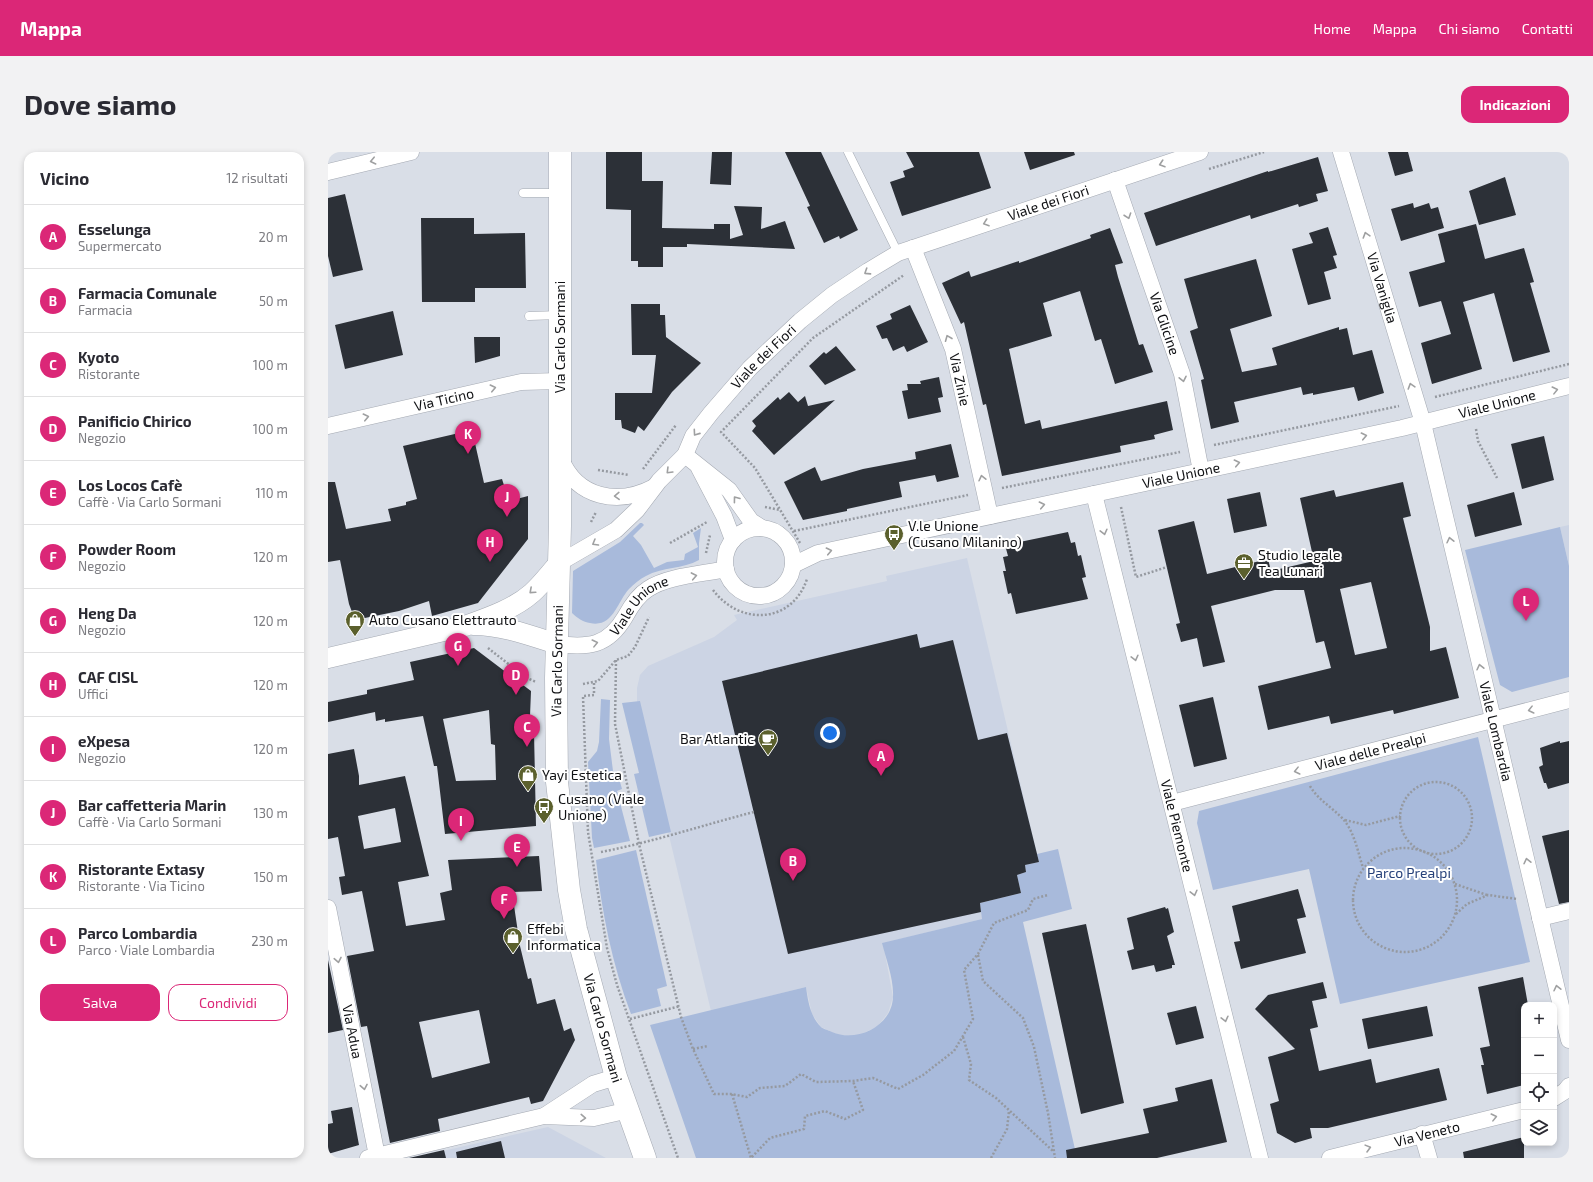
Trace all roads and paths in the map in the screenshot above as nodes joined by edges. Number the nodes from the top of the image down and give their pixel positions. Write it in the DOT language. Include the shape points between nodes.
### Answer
graph roads {
  1 [pos="411,152"];
  2 [pos="560,152"];
  3 [pos="848,152"];
  4 [pos="1200,152"];
  5 [pos="1264,152"];
  6 [pos="1341,152"];
  7 [pos="1204,171"];
  8 [pos="328,172"];
  9 [pos="1115,180"];
  10 [pos="523,193"];
  11 [pos="560,193"];
  12 [pos="913,248"];
  13 [pos="898,253"];
  14 [pos="919,264"];
  15 [pos="560,315"];
  16 [pos="529,316"];
  17 [pos="560,381"];
  18 [pos="1569,386"];
  19 [pos="680,421"];
  20 [pos="1423,423"];
  21 [pos="328,426"];
  22 [pos="1476,428"];
  23 [pos="685,455"];
  24 [pos="560,456"];
  25 [pos="699,467"];
  26 [pos="598,470"];
  27 [pos="642,471"];
  28 [pos="1201,471"];
  29 [pos="637,477"];
  30 [pos="1498,478"];
  31 [pos="654,487"];
  32 [pos="1094,494"];
  33 [pos="1129,505"];
  34 [pos="1121,507"];
  35 [pos="596,509"];
  36 [pos="1099,512"];
  37 [pos="990,516"];
  38 [pos="588,524"];
  39 [pos="710,527"];
  40 [pos="762,528"];
  41 [pos="794,531"];
  42 [pos="733,540"];
  43 [pos="670,542"];
  44 [pos="559,563"];
  45 [pos="793,565"];
  46 [pos="1167,567"];
  47 [pos="726,569"];
  48 [pos="809,574"];
  49 [pos="712,590"];
  50 [pos="465,626"];
  51 [pos="557,644"];
  52 [pos="485,645"];
  53 [pos="328,658"];
  54 [pos="616,660"];
  55 [pos="536,683"];
  56 [pos="594,683"];
  57 [pos="1569,700"];
  58 [pos="1493,720"];
  59 [pos="1303,769"];
  60 [pos="1172,803"];
  61 [pos="754,812"];
  62 [pos="1400,816"];
  63 [pos="1344,820"];
  64 [pos="639,844"];
  65 [pos="1421,851"];
  66 [pos="601,852"];
  67 [pos="1363,868"];
  68 [pos="1455,884"];
  69 [pos="1048,895"];
  70 [pos="1488,895"];
  71 [pos="1535,898"];
  72 [pos="328,908"];
  73 [pos="1569,910"];
  74 [pos="1455,914"];
  75 [pos="1540,918"];
  76 [pos="978,954"];
  77 [pos="680,1006"];
  78 [pos="630,1019"];
  79 [pos="962,1037"];
  80 [pos="1569,1040"];
  81 [pos="708,1046"];
  82 [pos="693,1049"];
  83 [pos="616,1077"];
  84 [pos="853,1081"];
  85 [pos="1569,1086"];
  86 [pos="731,1094"];
  87 [pos="1557,1096"];
  88 [pos="629,1110"];
  89 [pos="1009,1110"];
  90 [pos="1521,1111"];
  91 [pos="544,1116"];
  92 [pos="1422,1134"];
  93 [pos="1054,1152"];
  94 [pos="373,1157"];
  95 [pos="645,1158"];
  96 [pos="678,1158"];
  97 [pos="991,1158"];
  98 [pos="1055,1158"];
  99 [pos="1260,1158"];
  100 [pos="1330,1158"];
  101 [pos="1429,1158"];
  1 -- 8 [label="street, one-way"];
  2 -- 11 [label="main road, Via Carlo Sormani"];
  3 -- 13 [label="lane"];
  4 -- 9 [label="street, Viale dei Fiori, one-way"];
  5 -- 7 [label="path"];
  20 -- 6 [label="street, Via Vaniglia, one-way"];
  9 -- 12 [label="street, Viale dei Fiori, one-way"];
  9 -- 28 [label="street, Via Glicine, one-way" via="1182,374"];
  10 -- 11 [label="lane"];
  11 -- 15 [label="main road, Via Carlo Sormani"];
  12 -- 13 [label="street, Viale dei Fiori"];
  12 -- 14 [label="street, Via Zinie"];
  13 -- 23 [label="street, Viale dei Fiori, one-way" via="832,295 750,368 693,436"];
  37 -- 14 [label="street, Via Zinie, one-way" via="953,348"];
  14 -- 41 [label="path" via="813,338 721,432 749,460"];
  15 -- 16 [label="lane"];
  15 -- 17 [label="main road, Via Carlo Sormani"];
  21 -- 17 [label="street, Via Ticino, one-way" via="521,382"];
  17 -- 24 [label="main road, Via Carlo Sormani"];
  20 -- 18 [label="street, Viale Unione, one-way"];
  19 -- 27 [label="path"];
  28 -- 20 [label="street, Viale Unione, one-way"];
  58 -- 20 [label="street, Viale Lombardia, one-way"];
  22 -- 30 [label="path" via="1478,441"];
  23 -- 25 [label="street"];
  23 -- 31 [label="street, Viale dei Fiori, one-way"];
  31 -- 24 [label="street, Viale dei Fiori, one-way" via="631,495 615,497 598,494 576,482 566,472"];
  24 -- 44 [label="main road, Via Carlo Sormani"];
  40 -- 25 [label="street, one-way" via="751,521 729,490"];
  25 -- 42 [label="street"];
  26 -- 29 [label="path"];
  28 -- 32 [label="street, Viale Unione"];
  31 -- 44 [label="street, Viale dei Fiori, one-way" via="637,510 616,530"];
  32 -- 36 [label="street, Viale Piemonte"];
  37 -- 32 [label="street, Viale Unione, one-way"];
  33 -- 34 [label="path"];
  34 -- 36 [label="path"];
  34 -- 46 [label="path" via="1136,576"];
  35 -- 38 [label="path" via="593,520"];
  36 -- 60 [label="street, Viale Piemonte, one-way"];
  45 -- 37 [label="street, Viale Unione, one-way" via="818,553"];
  39 -- 43 [label="path" via="708,521"];
  40 -- 42 [label="street" via="746,530"];
  40 -- 45 [label="street" via="774,532 787,543"];
  42 -- 47 [label="street" via="726,555"];
  44 -- 50 [label="street, one-way" via="532,593 501,611"];
  44 -- 51 [label="main road, Via Carlo Sormani"];
  45 -- 47 [label="street" via="789,580 782,588 758,596 739,590 732,583"];
  51 -- 47 [label="street, Viale Unione, one-way" via="597,644 612,634 635,601 648,589 662,582"];
  48 -- 49 [label="path" via="798,597 784,608 764,615 744,614 734,610"];
  50 -- 51 [label="street" via="498,627"];
  50 -- 53 [label="street"];
  51 -- 83 [label="main road, Via Carlo Sormani" via="557,782 568,890"];
  52 -- 55 [label="path"];
  54 -- 64 [label="path" via="615,724"];
  56 -- 78 [label="path" via="594,695 584,696 588,832 607,948"];
  57 -- 58 [label="street, Viale delle Prealpi, one-way"];
  58 -- 59 [label="street, Viale delle Prealpi"];
  71 -- 58 [label="street, Viale Lombardia, one-way"];
  59 -- 60 [label="street, Viale delle Prealpi, one-way"];
  59 -- 63 [label="path" via="1306,781 1315,796"];
  60 -- 99 [label="street, Viale Piemonte, one-way"];
  61 -- 64 [label="path"];
  62 -- 63 [label="path" via="1366,825"];
  62 -- 65 [label="path" via="1405,836"];
  62 -- 65 [label="path" via="1409,794 1419,786 1443,783 1464,795 1470,805 1472,817 1465,840 1445,853"];
  63 -- 67 [label="path" via="1356,844"];
  64 -- 66 [label="path"];
  64 -- 77 [label="path"];
  65 -- 67 [label="path" via="1405,847 1389,849 1374,856"];
  65 -- 68 [label="path" via="1436,857 1448,869"];
  67 -- 74 [label="path" via="1354,888 1354,915 1362,930 1389,950 1405,952 1422,949 1444,933"];
  68 -- 70 [label="path"];
  68 -- 74 [label="path"];
  69 -- 76 [label="path" via="1034,899 1028,910 994,923"];
  70 -- 71 [label="path" via="1515,899"];
  70 -- 74 [label="path" via="1467,904"];
  71 -- 75 [label="street, Viale Lombardia"];
  72 -- 94 [label="street, Via Adua, one-way"];
  73 -- 75 [label="street"];
  80 -- 75 [label="street, Viale Lombardia, one-way"];
  76 -- 79 [label="path" via="964,970 973,1019"];
  76 -- 93 [label="path" via="983,981 1023,1018 1034,1047"];
  77 -- 78 [label="path"];
  77 -- 82 [label="path" via="681,1017"];
  78 -- 96 [label="path"];
  79 -- 84 [label="path" via="954,1051 898,1089 873,1078"];
  79 -- 89 [label="path" via="972,1064 969,1080"];
  81 -- 82 [label="path"];
  82 -- 86 [label="path" via="714,1094"];
  83 -- 88 [label="main road, Via Carlo Sormani"];
  83 -- 91 [label="street" via="593,1084"];
  84 -- 86 [label="path" via="816,1082 801,1074 785,1086 760,1088 747,1097"];
  84 -- 86 [label="path" via="863,1110 845,1119 825,1111 805,1116 804,1129 770,1138 751,1158"];
  85 -- 87 [label="street"];
  91 -- 88 [label="street, one-way" via="594,1118"];
  88 -- 95 [label="main road, Via Carlo Sormani"];
  89 -- 93 [label="path"];
  89 -- 97 [label="path" via="1007,1129"];
  92 -- 90 [label="street, Via Veneto, one-way"];
  91 -- 94 [label="street"];
  100 -- 92 [label="street, Via Veneto, one-way"];
  92 -- 101 [label="street"];
  93 -- 98 [label="path"];
}
